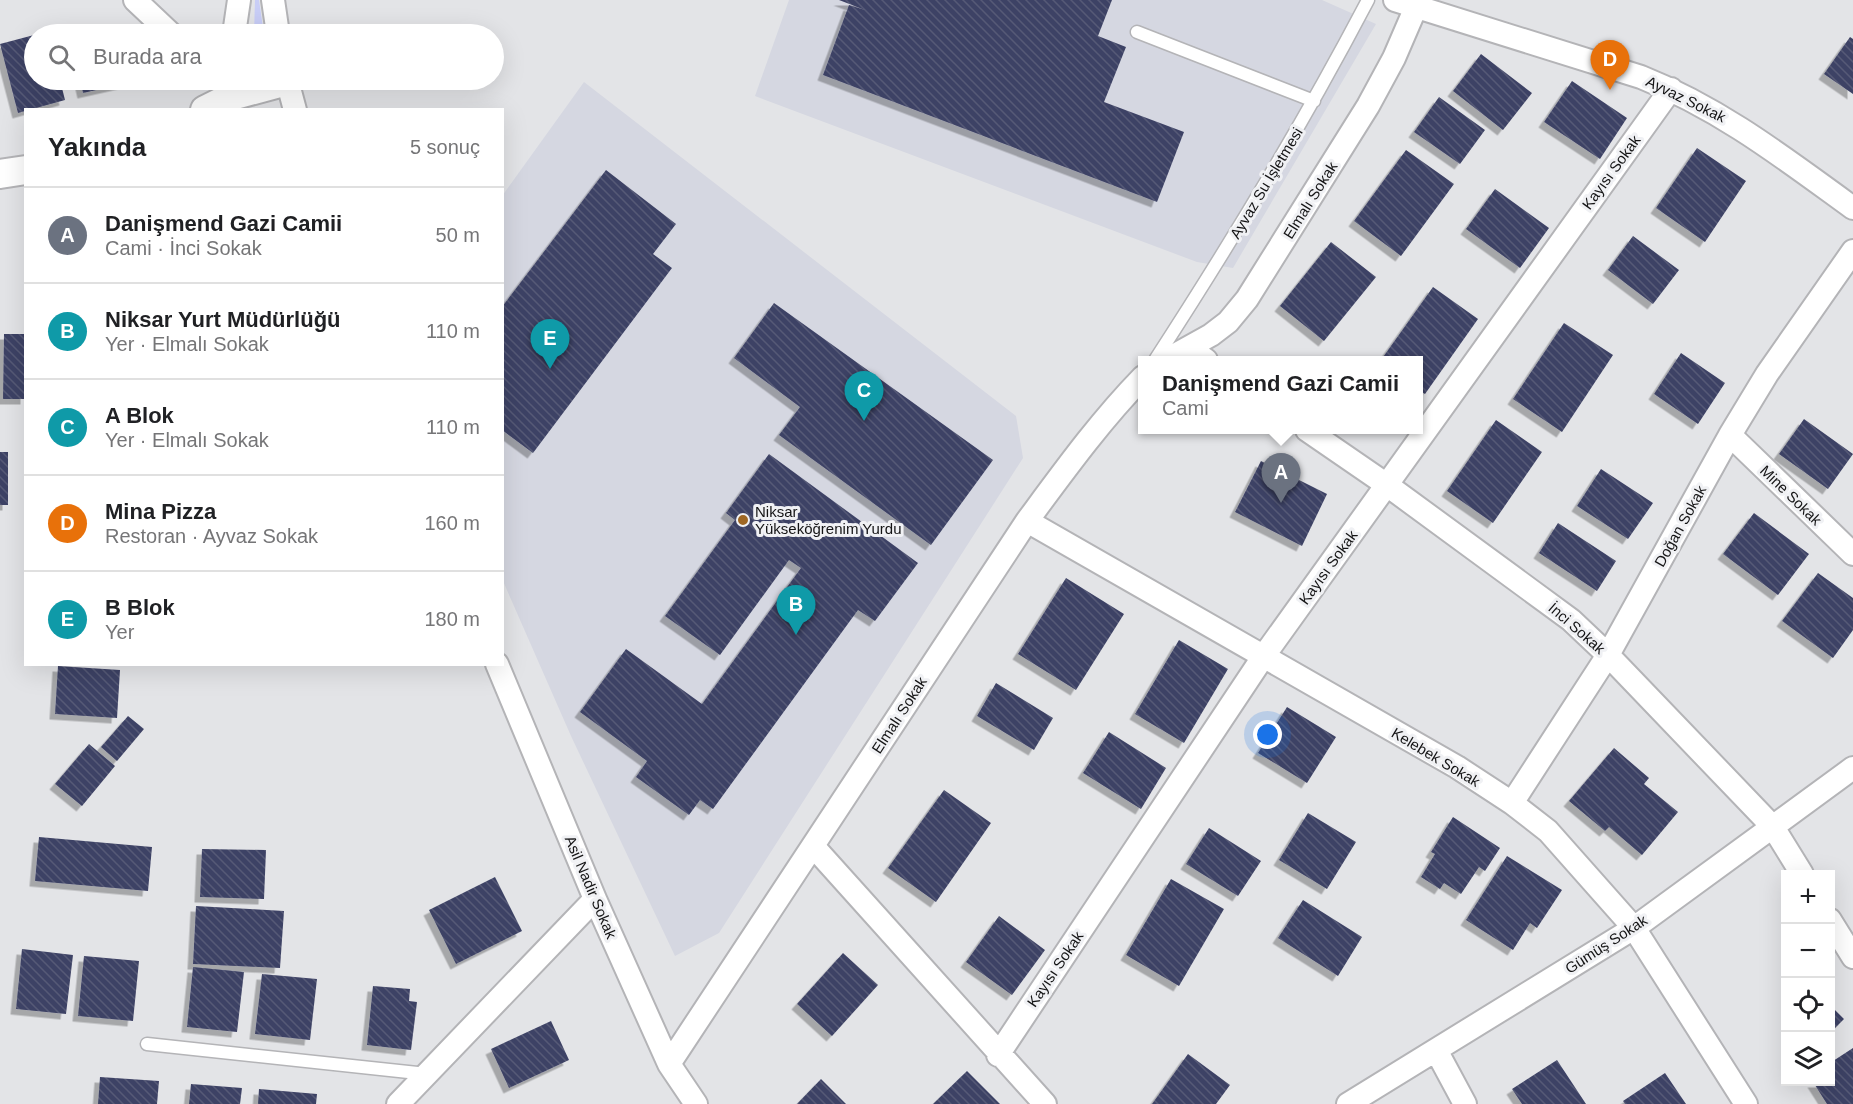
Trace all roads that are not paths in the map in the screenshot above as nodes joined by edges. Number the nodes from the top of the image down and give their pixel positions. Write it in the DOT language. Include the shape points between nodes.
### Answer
graph roads {
  1 [pos="135,0"];
  2 [pos="240,0"];
  3 [pos="273,0"];
  4 [pos="1368,0"];
  5 [pos="1406,4"];
  6 [pos="160,24"];
  7 [pos="236,24"];
  8 [pos="277,24"];
  9 [pos="1137,32"];
  10 [pos="1671,89"];
  11 [pos="290,90"];
  12 [pos="232,91"];
  13 [pos="1314,101"];
  14 [pos="208,108"];
  15 [pos="295,108"];
  16 [pos="24,170"];
  17 [pos="0,174"];
  18 [pos="1853,208"];
  19 [pos="1853,251"];
  20 [pos="1198,354"];
  21 [pos="1158,356"];
  22 [pos="1138,382"];
  23 [pos="1314,434"];
  24 [pos="1730,435"];
  25 [pos="1387,485"];
  26 [pos="1027,521"];
  27 [pos="1853,554"];
  28 [pos="1608,655"];
  29 [pos="1263,657"];
  30 [pos="498,666"];
  31 [pos="1853,768"];
  32 [pos="1512,803"];
  33 [pos="1773,827"];
  34 [pos="813,846"];
  35 [pos="1800,870"];
  36 [pos="595,899"];
  37 [pos="1832,924"];
  38 [pos="1634,928"];
  39 [pos="1853,957"];
  40 [pos="147,1044"];
  41 [pos="1436,1050"];
  42 [pos="998,1055"];
  43 [pos="669,1064"];
  44 [pos="427,1074"];
  45 [pos="398,1104"];
  46 [pos="696,1104"];
  47 [pos="1045,1104"];
  48 [pos="1348,1104"];
  49 [pos="1465,1104"];
  50 [pos="1746,1104"];
  1 -- 6 [label="street"];
  2 -- 7 [label="street"];
  3 -- 8 [label="street"];
  4 -- 13 [label="lane, Ayvaz Su İşletmesi"];
  5 -- 10 [label="street, Ayvaz Sokak"];
  5 -- 20 [label="street, Elmalı Sokak" via="1394,58 1368,106 1247,299"];
  9 -- 13 [label="lane"];
  10 -- 18 [label="street, Ayvaz Sokak" via="1734,122"];
  10 -- 25 [label="street, Kayısı Sokak"];
  11 -- 15 [label="street"];
  12 -- 14 [label="street"];
  13 -- 21 [label="lane, Ayvaz Su İşletmesi"];
  16 -- 17 [label="street"];
  19 -- 24 [label="street, Doğan Sokak" via="1767,374"];
  22 -- 26 [label="street, Elmalı Sokak" via="1083,445"];
  23 -- 25 [label="street, İnci Sokak"];
  24 -- 27 [label="street, Mine Sokak"];
  24 -- 28 [label="street, Doğan Sokak"];
  25 -- 28 [label="street, İnci Sokak" via="1571,620"];
  25 -- 29 [label="street, Kayısı Sokak"];
  26 -- 29 [label="street, Kelebek Sokak"];
  26 -- 34 [label="street, Elmalı Sokak"];
  28 -- 32 [label="street, Doğan Sokak"];
  28 -- 33 [label="street, İnci Sokak"];
  29 -- 32 [label="street, Kelebek Sokak" via="1457,767"];
  29 -- 42 [label="street, Kayısı Sokak"];
  30 -- 36 [label="street, Asil Nadir Sokak"];
  31 -- 33 [label="street, Gümüş Sokak"];
  32 -- 38 [label="street, Kelebek Sokak" via="1548,831"];
  33 -- 35 [label="street, İnci Sokak"];
  33 -- 38 [label="street, Gümüş Sokak"];
  34 -- 42 [label="street"];
  34 -- 43 [label="street, Elmalı Sokak"];
  36 -- 43 [label="street, Asil Nadir Sokak"];
  36 -- 44 [label="street"];
  37 -- 39 [label="street"];
  38 -- 41 [label="street, Gümüş Sokak"];
  38 -- 50 [label="street, Kelebek Sokak"];
  40 -- 44 [label="lane"];
  41 -- 48 [label="street, Gümüş Sokak"];
  41 -- 49 [label="street"];
  42 -- 47 [label="street"];
  43 -- 46 [label="street, Asil Nadir Sokak"];
  44 -- 45 [label="street"];
}
